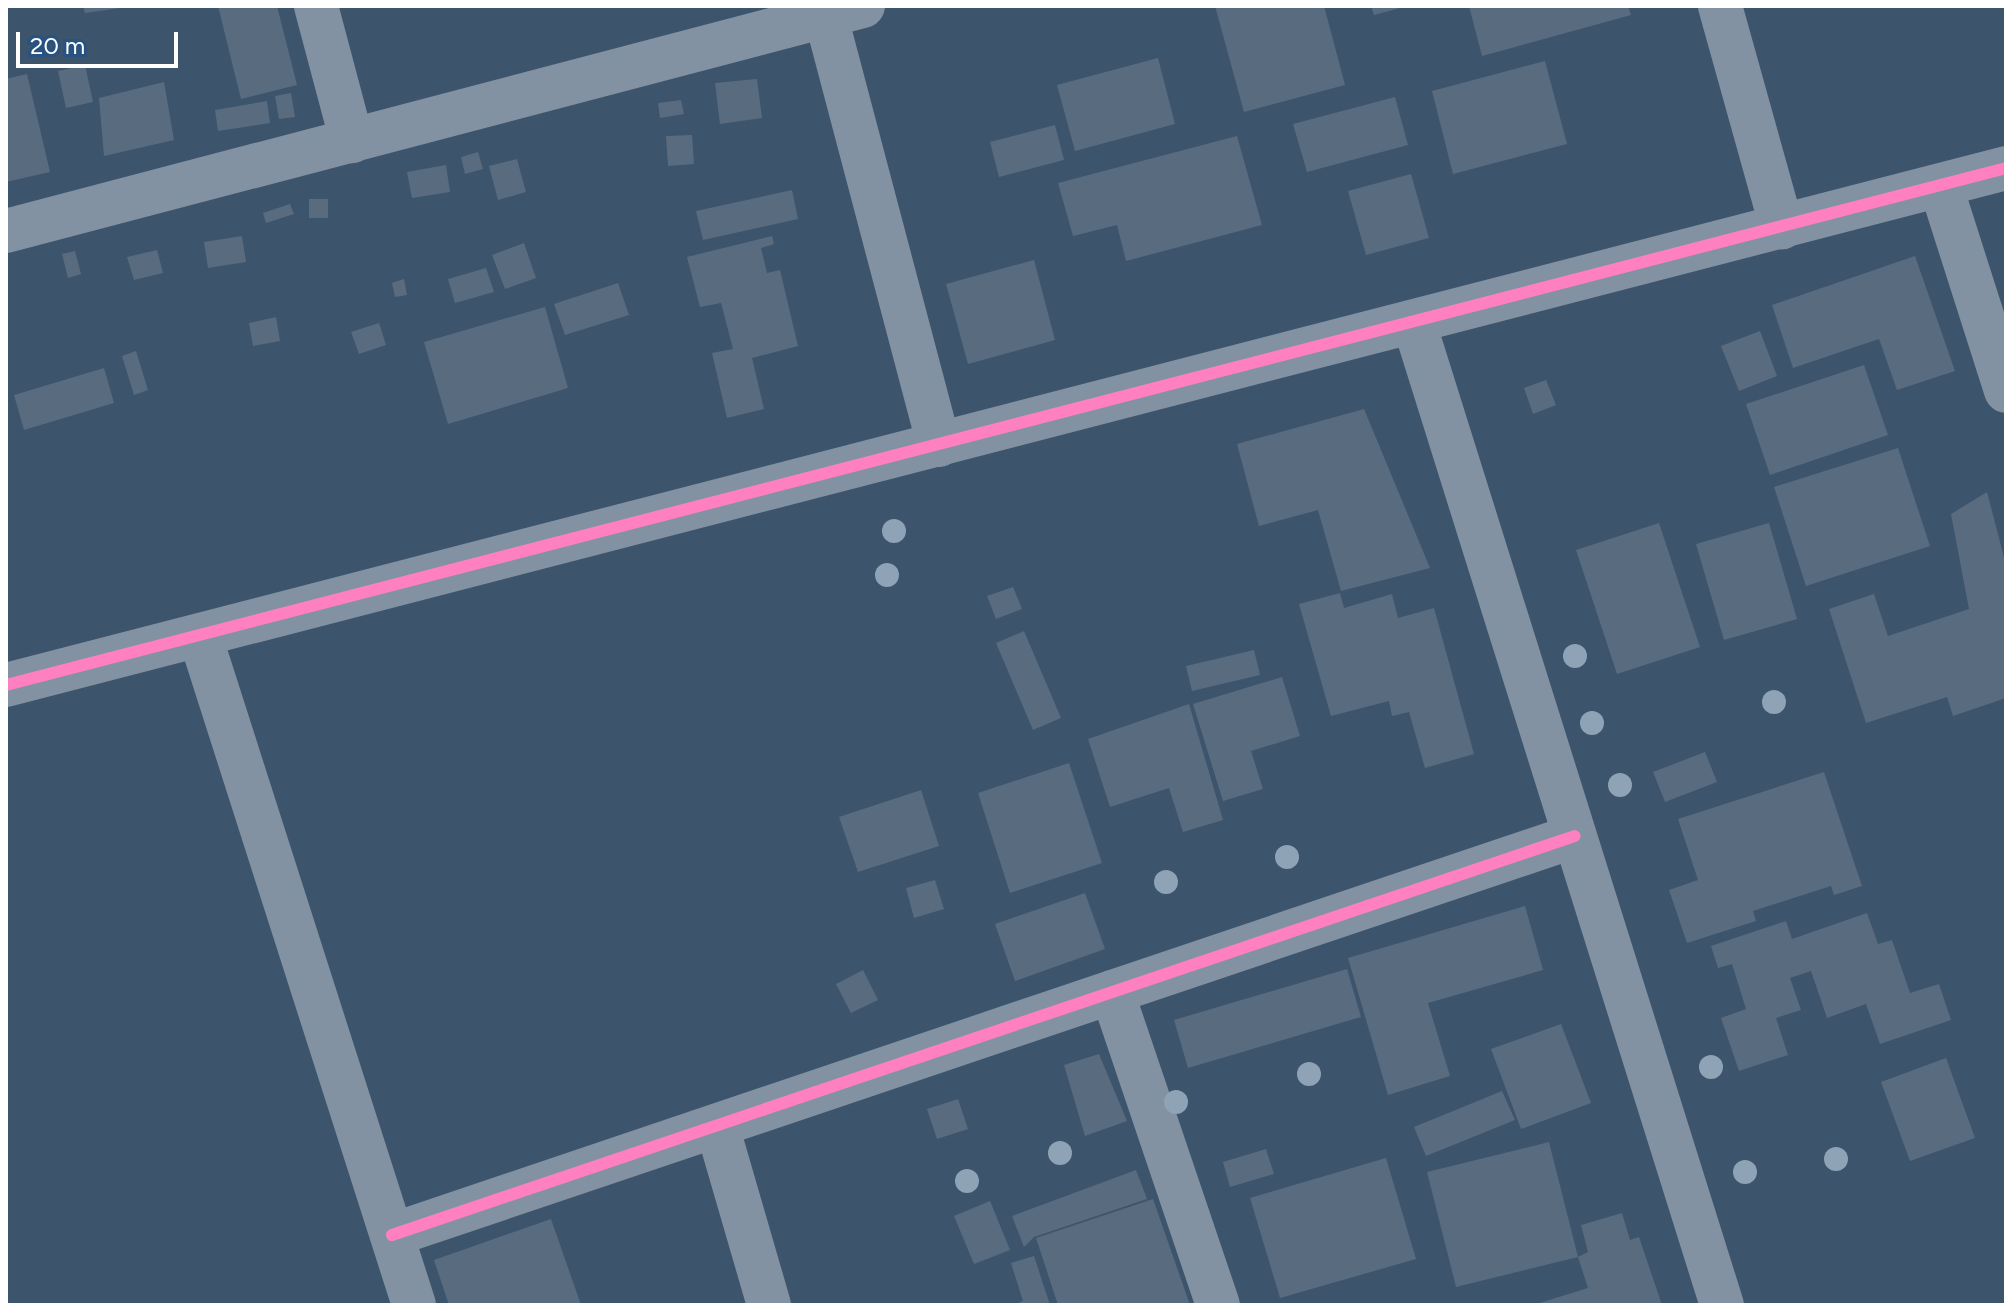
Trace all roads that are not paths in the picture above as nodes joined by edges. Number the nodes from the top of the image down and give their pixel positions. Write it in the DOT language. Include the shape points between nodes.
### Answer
graph roads {
  1 [pos="316,6"];
  2 [pos="1720,6"];
  3 [pos="837,9"];
  4 [pos="352,141"];
  5 [pos="2006,168"];
  6 [pos="1941,187"];
  7 [pos="1782,228"];
  8 [pos="6,231"];
  9 [pos="1414,323"];
  10 [pos="2006,391"];
  11 [pos="939,445"];
  12 [pos="200,636"];
  13 [pos="6,685"];
  14 [pos="1575,836"];
  15 [pos="1112,992"];
  16 [pos="717,1126"];
  17 [pos="392,1235"];
  18 [pos="414,1305"];
  19 [pos="769,1305"];
  20 [pos="1218,1305"];
  21 [pos="1722,1305"];
  1 -- 4 [label="street"];
  2 -- 7 [label="street"];
  3 -- 4 [label="street"];
  3 -- 11 [label="street"];
  4 -- 8 [label="street"];
  5 -- 6 [label="street"];
  6 -- 7 [label="street"];
  6 -- 10 [label="street"];
  7 -- 9 [label="street"];
  9 -- 11 [label="street"];
  9 -- 14 [label="street"];
  11 -- 12 [label="street"];
  12 -- 13 [label="street"];
  12 -- 17 [label="street"];
  14 -- 15 [label="street"];
  14 -- 21 [label="street"];
  15 -- 16 [label="street"];
  15 -- 20 [label="street"];
  16 -- 17 [label="street"];
  16 -- 19 [label="street"];
  17 -- 18 [label="street"];
}
